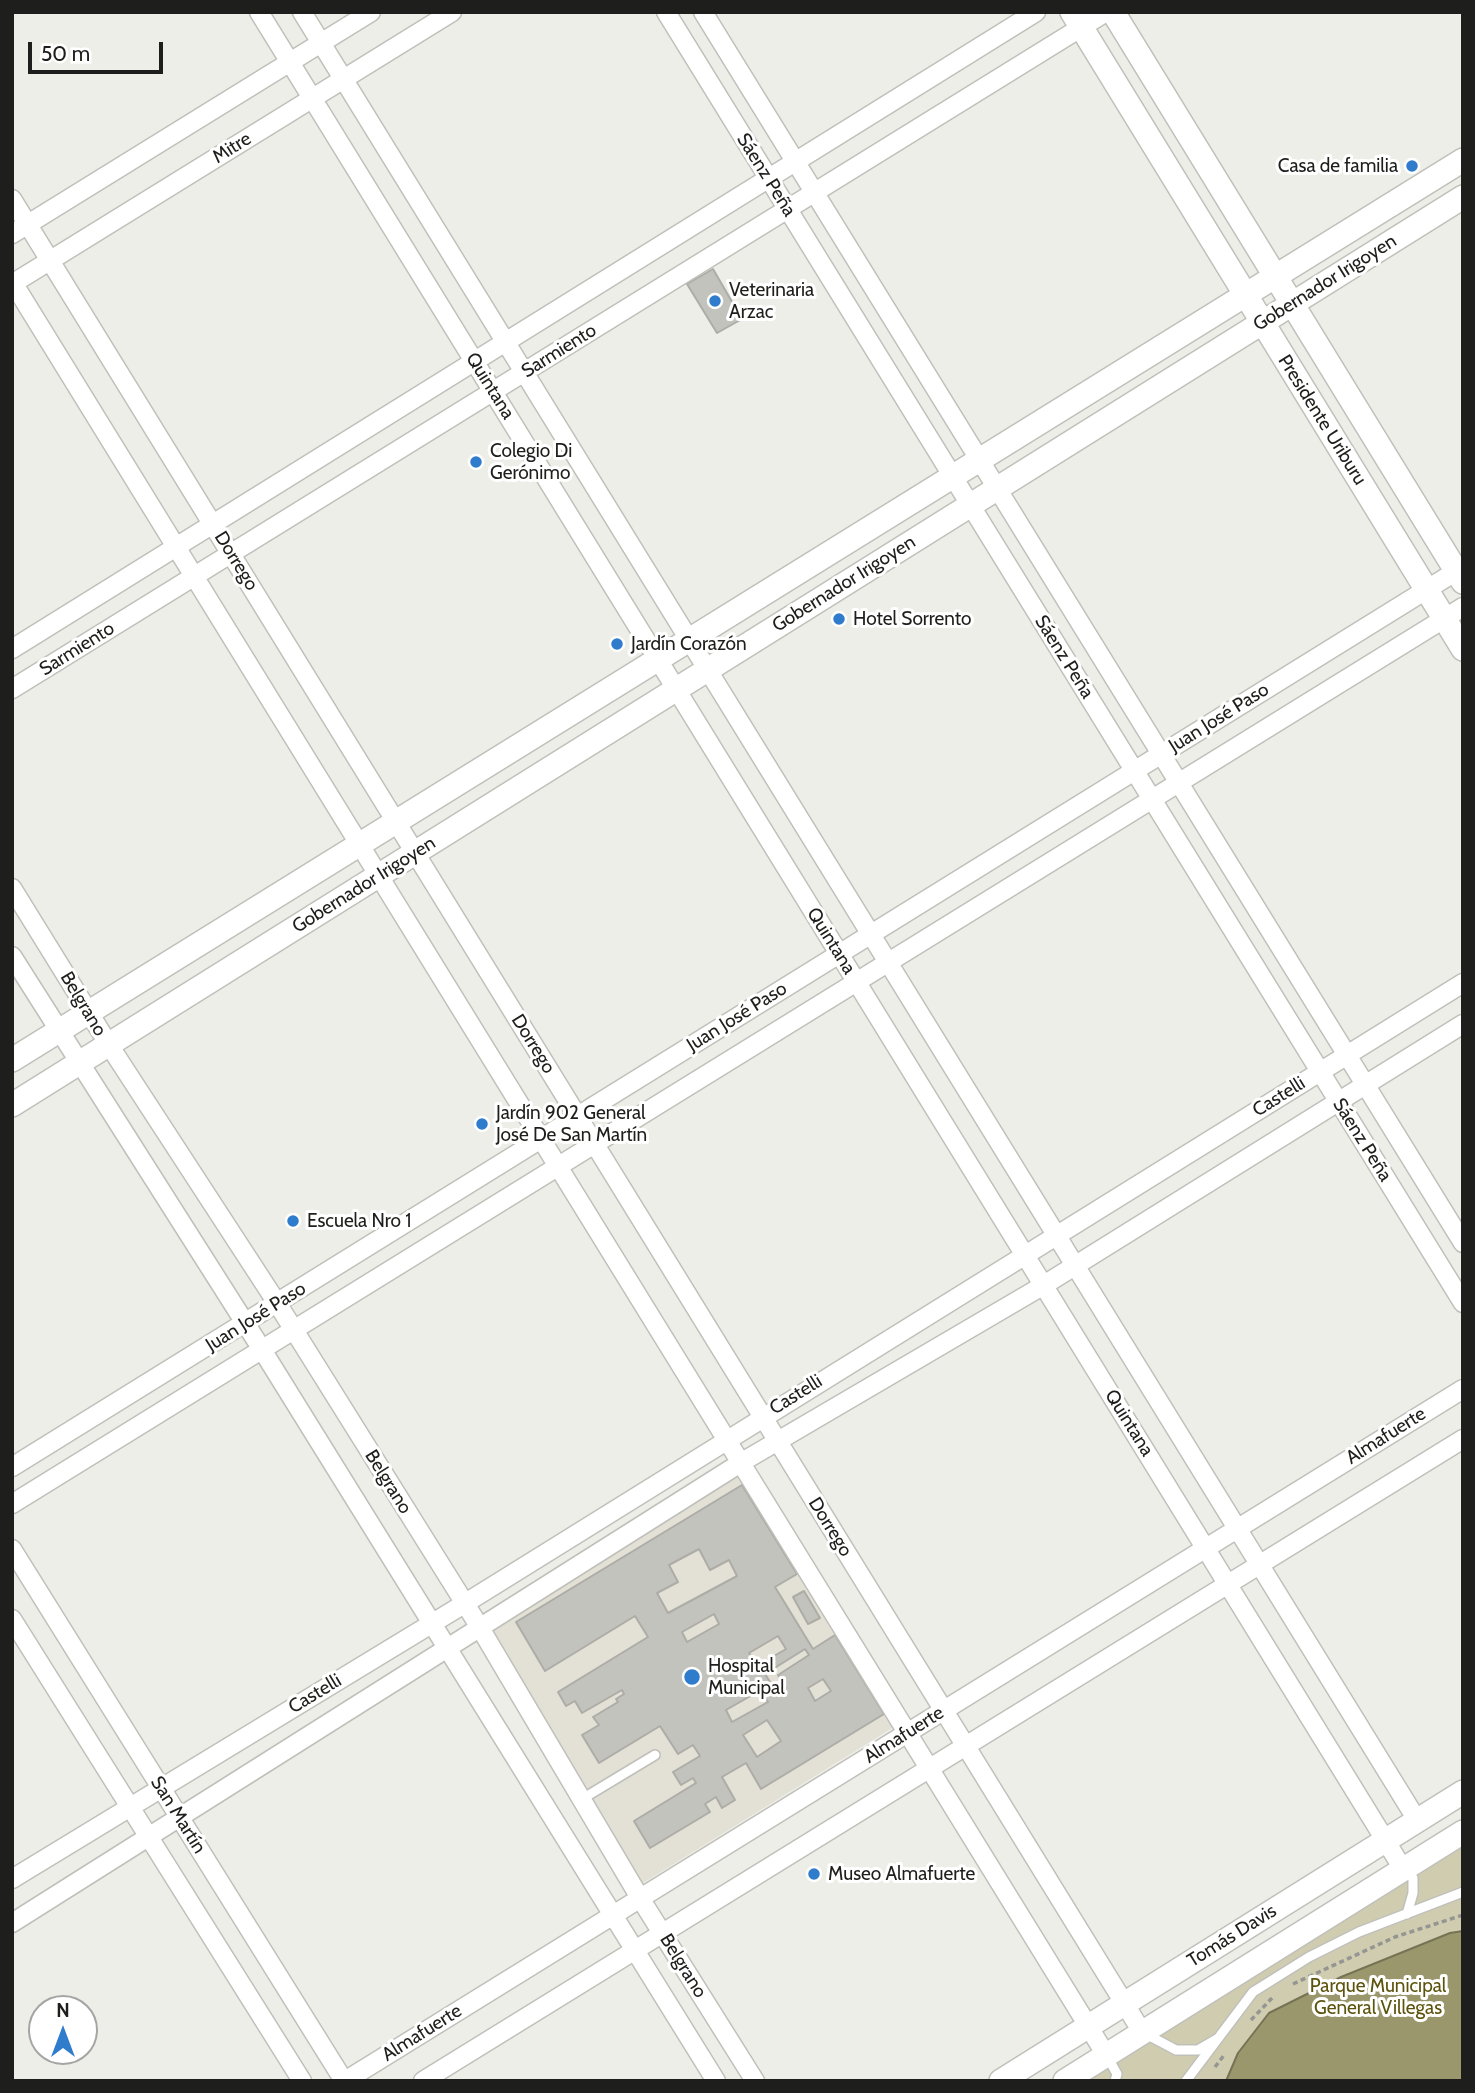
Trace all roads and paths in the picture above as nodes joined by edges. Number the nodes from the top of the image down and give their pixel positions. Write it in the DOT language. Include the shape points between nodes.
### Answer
graph roads {
  1 [pos="260,12"];
  2 [pos="302,12"];
  3 [pos="371,12"];
  4 [pos="452,12"];
  5 [pos="666,12"];
  6 [pos="704,12"];
  7 [pos="1036,12"];
  8 [pos="1106,12"];
  9 [pos="1113,12"];
  10 [pos="1076,20"];
  11 [pos="321,43"];
  12 [pos="290,62"];
  13 [pos="344,79"];
  14 [pos="313,99"];
  15 [pos="1463,160"];
  16 [pos="796,162"];
  17 [pos="768,179"];
  18 [pos="814,193"];
  19 [pos="1463,197"];
  20 [pos="12,198"];
  21 [pos="788,209"];
  22 [pos="28,224"];
  23 [pos="12,234"];
  24 [pos="50,260"];
  25 [pos="1275,275"];
  26 [pos="13,283"];
  27 [pos="1244,294"];
  28 [pos="1291,303"];
  29 [pos="1262,323"];
  30 [pos="505,342"];
  31 [pos="475,361"];
  32 [pos="524,372"];
  33 [pos="493,391"];
  34 [pos="979,459"];
  35 [pos="952,476"];
  36 [pos="997,489"];
  37 [pos="970,506"];
  38 [pos="213,524"];
  39 [pos="176,547"];
  40 [pos="231,554"];
  41 [pos="1461,574"];
  42 [pos="194,576"];
  43 [pos="1426,590"];
  44 [pos="1453,613"];
  45 [pos="689,640"];
  46 [pos="12,649"];
  47 [pos="1463,649"];
  48 [pos="658,659"];
  49 [pos="708,670"];
  50 [pos="12,689"];
  51 [pos="677,690"];
  52 [pos="1161,754"];
  53 [pos="1134,771"];
  54 [pos="1179,783"];
  55 [pos="1152,800"];
  56 [pos="396,821"];
  57 [pos="360,844"];
  58 [pos="416,853"];
  59 [pos="379,876"];
  60 [pos="12,888"];
  61 [pos="871,934"];
  62 [pos="840,954"];
  63 [pos="12,956"];
  64 [pos="888,963"];
  65 [pos="857,982"];
  66 [pos="1463,983"];
  67 [pos="89,1013"];
  68 [pos="1463,1024"];
  69 [pos="58,1032"];
  70 [pos="108,1045"];
  71 [pos="1347,1055"];
  72 [pos="12,1060"];
  73 [pos="78,1064"];
  74 [pos="1320,1072"];
  75 [pos="1365,1085"];
  76 [pos="1339,1102"];
  77 [pos="12,1105"];
  78 [pos="578,1116"];
  79 [pos="541,1139"];
  80 [pos="595,1144"];
  81 [pos="558,1167"];
  82 [pos="1056,1235"];
  83 [pos="1463,1243"];
  84 [pos="1025,1254"];
  85 [pos="1074,1266"];
  86 [pos="1044,1284"];
  87 [pos="277,1303"];
  88 [pos="1463,1303"];
  89 [pos="246,1324"];
  90 [pos="293,1329"];
  91 [pos="261,1349"];
  92 [pos="1463,1389"];
  93 [pos="762,1416"];
  94 [pos="726,1438"];
  95 [pos="1463,1439"];
  96 [pos="777,1440"];
  97 [pos="742,1462"];
  98 [pos="12,1466"];
  99 [pos="12,1504"];
  100 [pos="1237,1529"];
  101 [pos="1206,1548"];
  102 [pos="12,1549"];
  103 [pos="1259,1564"];
  104 [pos="1228,1584"];
  105 [pos="464,1604"];
  106 [pos="12,1619"];
  107 [pos="430,1623"];
  108 [pos="479,1626"];
  109 [pos="446,1646"];
  110 [pos="944,1710"];
  111 [pos="908,1732"];
  112 [pos="966,1746"];
  113 [pos="655,1755"];
  114 [pos="929,1768"];
  115 [pos="161,1787"];
  116 [pos="1463,1791"];
  117 [pos="582,1799"];
  118 [pos="130,1807"];
  119 [pos="181,1819"];
  120 [pos="1417,1821"];
  121 [pos="1463,1832"];
  122 [pos="150,1838"];
  123 [pos="1386,1840"];
  124 [pos="1404,1869"];
  125 [pos="12,1879"];
  126 [pos="1463,1892"];
  127 [pos="640,1898"];
  128 [pos="1407,1914"];
  129 [pos="1463,1915"];
  130 [pos="612,1916"];
  131 [pos="12,1923"];
  132 [pos="662,1933"];
  133 [pos="634,1951"];
  134 [pos="1291,1985"];
  135 [pos="1281,1992"];
  136 [pos="1125,2003"];
  137 [pos="1088,2026"];
  138 [pos="1245,2026"];
  139 [pos="1142,2032"];
  140 [pos="1218,2038"];
  141 [pos="1231,2044"];
  142 [pos="1106,2055"];
  143 [pos="1211,2071"];
  144 [pos="302,2081"];
  145 [pos="345,2081"];
  146 [pos="423,2081"];
  147 [pos="716,2081"];
  148 [pos="755,2081"];
  149 [pos="1001,2081"];
  150 [pos="1065,2081"];
  151 [pos="1115,2081"];
  152 [pos="1186,2081"];
  1 -- 12 [label="street, Quintana"];
  2 -- 11 [label="street, Quintana"];
  3 -- 11 [label="street"];
  4 -- 13 [label="street, Mitre"];
  5 -- 17 [label="street, Sáenz Peña"];
  6 -- 16 [label="street, Sáenz Peña"];
  7 -- 16 [label="street, Sarmiento"];
  8 -- 10 [label="street, Sarmiento"];
  9 -- 25 [label="street, Presidente Uriburu"];
  10 -- 18 [label="street, Sarmiento"];
  10 -- 27 [label="street, Presidente Uriburu"];
  11 -- 12 [label="street"];
  11 -- 13 [label="street, Quintana"];
  12 -- 14 [label="street, Quintana"];
  12 -- 22 [label="street"];
  13 -- 14 [label="street, Mitre"];
  13 -- 30 [label="street, Quintana"];
  14 -- 24 [label="street, Mitre"];
  14 -- 31 [label="street, Quintana"];
  15 -- 25 [label="street, Gobernador Irigoyen"];
  16 -- 17 [label="street, Sarmiento"];
  16 -- 18 [label="street, Sáenz Peña"];
  17 -- 21 [label="street, Sáenz Peña"];
  17 -- 30 [label="street, Sarmiento"];
  18 -- 21 [label="street, Sarmiento"];
  18 -- 34 [label="street, Sáenz Peña"];
  19 -- 28 [label="street, Gobernador Irigoyen"];
  20 -- 22 [label="street, Dorrego"];
  21 -- 32 [label="street, Sarmiento"];
  21 -- 35 [label="street, Sáenz Peña"];
  22 -- 23 [label="street"];
  22 -- 24 [label="street, Dorrego"];
  24 -- 26 [label="street, Mitre"];
  24 -- 38 [label="street, Dorrego"];
  25 -- 27 [label="street, Gobernador Irigoyen"];
  25 -- 28 [label="street, Presidente Uriburu"];
  26 -- 39 [label="street"];
  27 -- 29 [label="street, Presidente Uriburu"];
  27 -- 34 [label="street, Gobernador Irigoyen"];
  28 -- 29 [label="street, Gobernador Irigoyen"];
  28 -- 41 [label="street, Presidente Uriburu"];
  29 -- 36 [label="street, Gobernador Irigoyen"];
  29 -- 43 [label="street, Presidente Uriburu"];
  30 -- 31 [label="street, Sarmiento"];
  30 -- 32 [label="street, Quintana"];
  31 -- 33 [label="street, Quintana"];
  31 -- 38 [label="street, Sarmiento"];
  32 -- 33 [label="street, Sarmiento"];
  32 -- 45 [label="street, Quintana"];
  33 -- 40 [label="street, Sarmiento"];
  33 -- 48 [label="street, Quintana"];
  34 -- 35 [label="street, Gobernador Irigoyen"];
  34 -- 36 [label="street, Sáenz Peña"];
  35 -- 37 [label="street, Sáenz Peña"];
  35 -- 45 [label="street, Gobernador Irigoyen"];
  36 -- 37 [label="street, Gobernador Irigoyen"];
  36 -- 52 [label="street, Sáenz Peña"];
  37 -- 49 [label="street, Gobernador Irigoyen"];
  37 -- 53 [label="street, Sáenz Peña"];
  38 -- 39 [label="street, Sarmiento"];
  38 -- 40 [label="street, Dorrego"];
  39 -- 42 [label="street"];
  39 -- 46 [label="street, Sarmiento"];
  40 -- 42 [label="street, Sarmiento"];
  40 -- 56 [label="street, Dorrego"];
  41 -- 43 [label="street, Juan José Paso"];
  42 -- 50 [label="street, Sarmiento"];
  42 -- 57 [label="street"];
  43 -- 44 [label="street, Presidente Uriburu"];
  43 -- 52 [label="street, Juan José Paso"];
  44 -- 47 [label="street, Presidente Uriburu"];
  44 -- 54 [label="street, Juan José Paso"];
  45 -- 48 [label="street, Gobernador Irigoyen"];
  45 -- 49 [label="street, Quintana"];
  48 -- 51 [label="street, Quintana"];
  48 -- 56 [label="street, Gobernador Irigoyen"];
  49 -- 51 [label="street, Gobernador Irigoyen"];
  49 -- 61 [label="street, Quintana"];
  51 -- 58 [label="street, Gobernador Irigoyen"];
  51 -- 62 [label="street, Quintana"];
  52 -- 53 [label="street, Juan José Paso"];
  52 -- 54 [label="street, Sáenz Peña"];
  53 -- 55 [label="street, Sáenz Peña"];
  53 -- 61 [label="street, Juan José Paso"];
  54 -- 55 [label="street, Juan José Paso"];
  54 -- 71 [label="street, Sáenz Peña"];
  55 -- 64 [label="street, Juan José Paso"];
  55 -- 74 [label="street, Sáenz Peña"];
  56 -- 57 [label="street, Gobernador Irigoyen"];
  56 -- 58 [label="street, Dorrego"];
  57 -- 59 [label="street"];
  57 -- 67 [label="street, Gobernador Irigoyen"];
  58 -- 59 [label="street, Gobernador Irigoyen"];
  58 -- 78 [label="street, Dorrego"];
  59 -- 70 [label="street, Gobernador Irigoyen"];
  59 -- 79 [label="street"];
  60 -- 67 [label="street, Belgrano"];
  61 -- 62 [label="street, Juan José Paso"];
  61 -- 64 [label="street, Quintana"];
  62 -- 65 [label="street, Quintana"];
  62 -- 78 [label="street, Juan José Paso"];
  63 -- 69 [label="street, Belgrano"];
  64 -- 65 [label="street, Juan José Paso"];
  64 -- 82 [label="street, Quintana"];
  65 -- 80 [label="street, Juan José Paso"];
  65 -- 84 [label="street, Quintana"];
  66 -- 71 [label="street, Castelli"];
  67 -- 69 [label="street, Gobernador Irigoyen"];
  67 -- 70 [label="street, Belgrano"];
  68 -- 75 [label="street, Castelli"];
  69 -- 72 [label="street, Gobernador Irigoyen"];
  69 -- 73 [label="street, Belgrano"];
  70 -- 73 [label="street, Gobernador Irigoyen"];
  70 -- 87 [label="street, Belgrano"];
  71 -- 74 [label="street, Castelli"];
  71 -- 75 [label="street, Sáenz Peña"];
  73 -- 77 [label="street, Gobernador Irigoyen"];
  73 -- 89 [label="street, Belgrano"];
  74 -- 76 [label="street, Sáenz Peña"];
  74 -- 82 [label="street, Castelli"];
  75 -- 76 [label="street, Castelli"];
  75 -- 83 [label="street, Sáenz Peña"];
  76 -- 85 [label="street, Castelli"];
  76 -- 88 [label="street, Sáenz Peña"];
  78 -- 79 [label="street, Juan José Paso"];
  78 -- 80 [label="street, Dorrego"];
  79 -- 81 [label="street"];
  79 -- 87 [label="street, Juan José Paso"];
  80 -- 81 [label="street, Juan José Paso"];
  80 -- 93 [label="street, Dorrego"];
  81 -- 90 [label="street, Juan José Paso"];
  81 -- 94 [label="street"];
  82 -- 84 [label="street, Castelli"];
  82 -- 85 [label="street, Quintana"];
  84 -- 86 [label="street, Quintana"];
  84 -- 93 [label="street, Castelli"];
  85 -- 86 [label="street, Castelli"];
  85 -- 100 [label="street, Quintana"];
  86 -- 96 [label="street, Castelli"];
  86 -- 101 [label="street, Quintana"];
  87 -- 89 [label="street, Juan José Paso"];
  87 -- 90 [label="street, Belgrano"];
  89 -- 91 [label="street, Belgrano"];
  89 -- 98 [label="street, Juan José Paso"];
  90 -- 91 [label="street, Juan José Paso"];
  90 -- 105 [label="street, Belgrano"];
  91 -- 99 [label="street, Juan José Paso"];
  91 -- 107 [label="street, Belgrano"];
  92 -- 100 [label="street, Almafuerte"];
  93 -- 94 [label="street, Castelli"];
  93 -- 96 [label="street, Dorrego"];
  94 -- 97 [label="street"];
  94 -- 105 [label="street, Castelli"];
  95 -- 103 [label="street"];
  96 -- 97 [label="street, Castelli"];
  96 -- 110 [label="street, Dorrego"];
  97 -- 108 [label="street, Castelli"];
  97 -- 111 [label="street"];
  100 -- 101 [label="street, Almafuerte"];
  100 -- 103 [label="street, Quintana"];
  101 -- 104 [label="street, Quintana"];
  101 -- 110 [label="street, Almafuerte"];
  102 -- 115 [label="street, San Martín"];
  103 -- 104 [label="street"];
  103 -- 120 [label="street, Quintana"];
  104 -- 112 [label="street"];
  104 -- 123 [label="street, Quintana"];
  105 -- 107 [label="street, Castelli"];
  105 -- 108 [label="street, Belgrano"];
  106 -- 118 [label="street, San Martín"];
  107 -- 109 [label="street, Belgrano"];
  107 -- 115 [label="street, Castelli"];
  108 -- 109 [label="street, Castelli"];
  108 -- 117 [label="street, Belgrano"];
  109 -- 119 [label="street, Castelli"];
  109 -- 130 [label="street, Belgrano"];
  110 -- 111 [label="street, Almafuerte"];
  110 -- 112 [label="street, Dorrego"];
  111 -- 114 [label="street"];
  111 -- 127 [label="street, Almafuerte"];
  112 -- 114 [label="street"];
  112 -- 136 [label="street, Dorrego"];
  113 -- 117 [label="lane"];
  114 -- 132 [label="street"];
  114 -- 137 [label="street"];
  115 -- 118 [label="street, Castelli"];
  115 -- 119 [label="street, San Martín"];
  116 -- 120 [label="street, Tomás Davis"];
  117 -- 127 [label="street, Belgrano"];
  118 -- 122 [label="street, San Martín"];
  118 -- 125 [label="street, Castelli"];
  119 -- 122 [label="street, Castelli"];
  119 -- 145 [label="street, San Martín"];
  120 -- 123 [label="street, Tomás Davis"];
  121 -- 124 [label="street, Tomás Davis"];
  122 -- 131 [label="street, Castelli"];
  122 -- 144 [label="street, San Martín"];
  123 -- 124 [label="street, Quintana"];
  123 -- 136 [label="street, Tomás Davis"];
  124 -- 128 [label="lane" via="1413,1878"];
  124 -- 139 [label="street, Tomás Davis"];
  126 -- 128 [label="lane"];
  127 -- 130 [label="street, Almafuerte"];
  127 -- 132 [label="street, Belgrano"];
  128 -- 140 [label="lane" via="1309,1956 1254,1992"];
  129 -- 134 [label="path" via="1395,1937"];
  130 -- 133 [label="street, Belgrano"];
  130 -- 145 [label="street, Almafuerte"];
  132 -- 133 [label="street"];
  132 -- 148 [label="street, Belgrano"];
  133 -- 146 [label="street"];
  133 -- 147 [label="street, Belgrano"];
  135 -- 138 [label="path"];
  136 -- 137 [label="street, Tomás Davis"];
  136 -- 139 [label="street, Dorrego"];
  137 -- 142 [label="street"];
  137 -- 149 [label="street, Tomás Davis"];
  139 -- 140 [label="lane" via="1176,2050 1198,2050"];
  139 -- 142 [label="street, Tomás Davis"];
  140 -- 152 [label="lane"];
  141 -- 143 [label="path"];
  142 -- 150 [label="street, Tomás Davis"];
  142 -- 151 [label="lane" via="1117,2074"];
}
